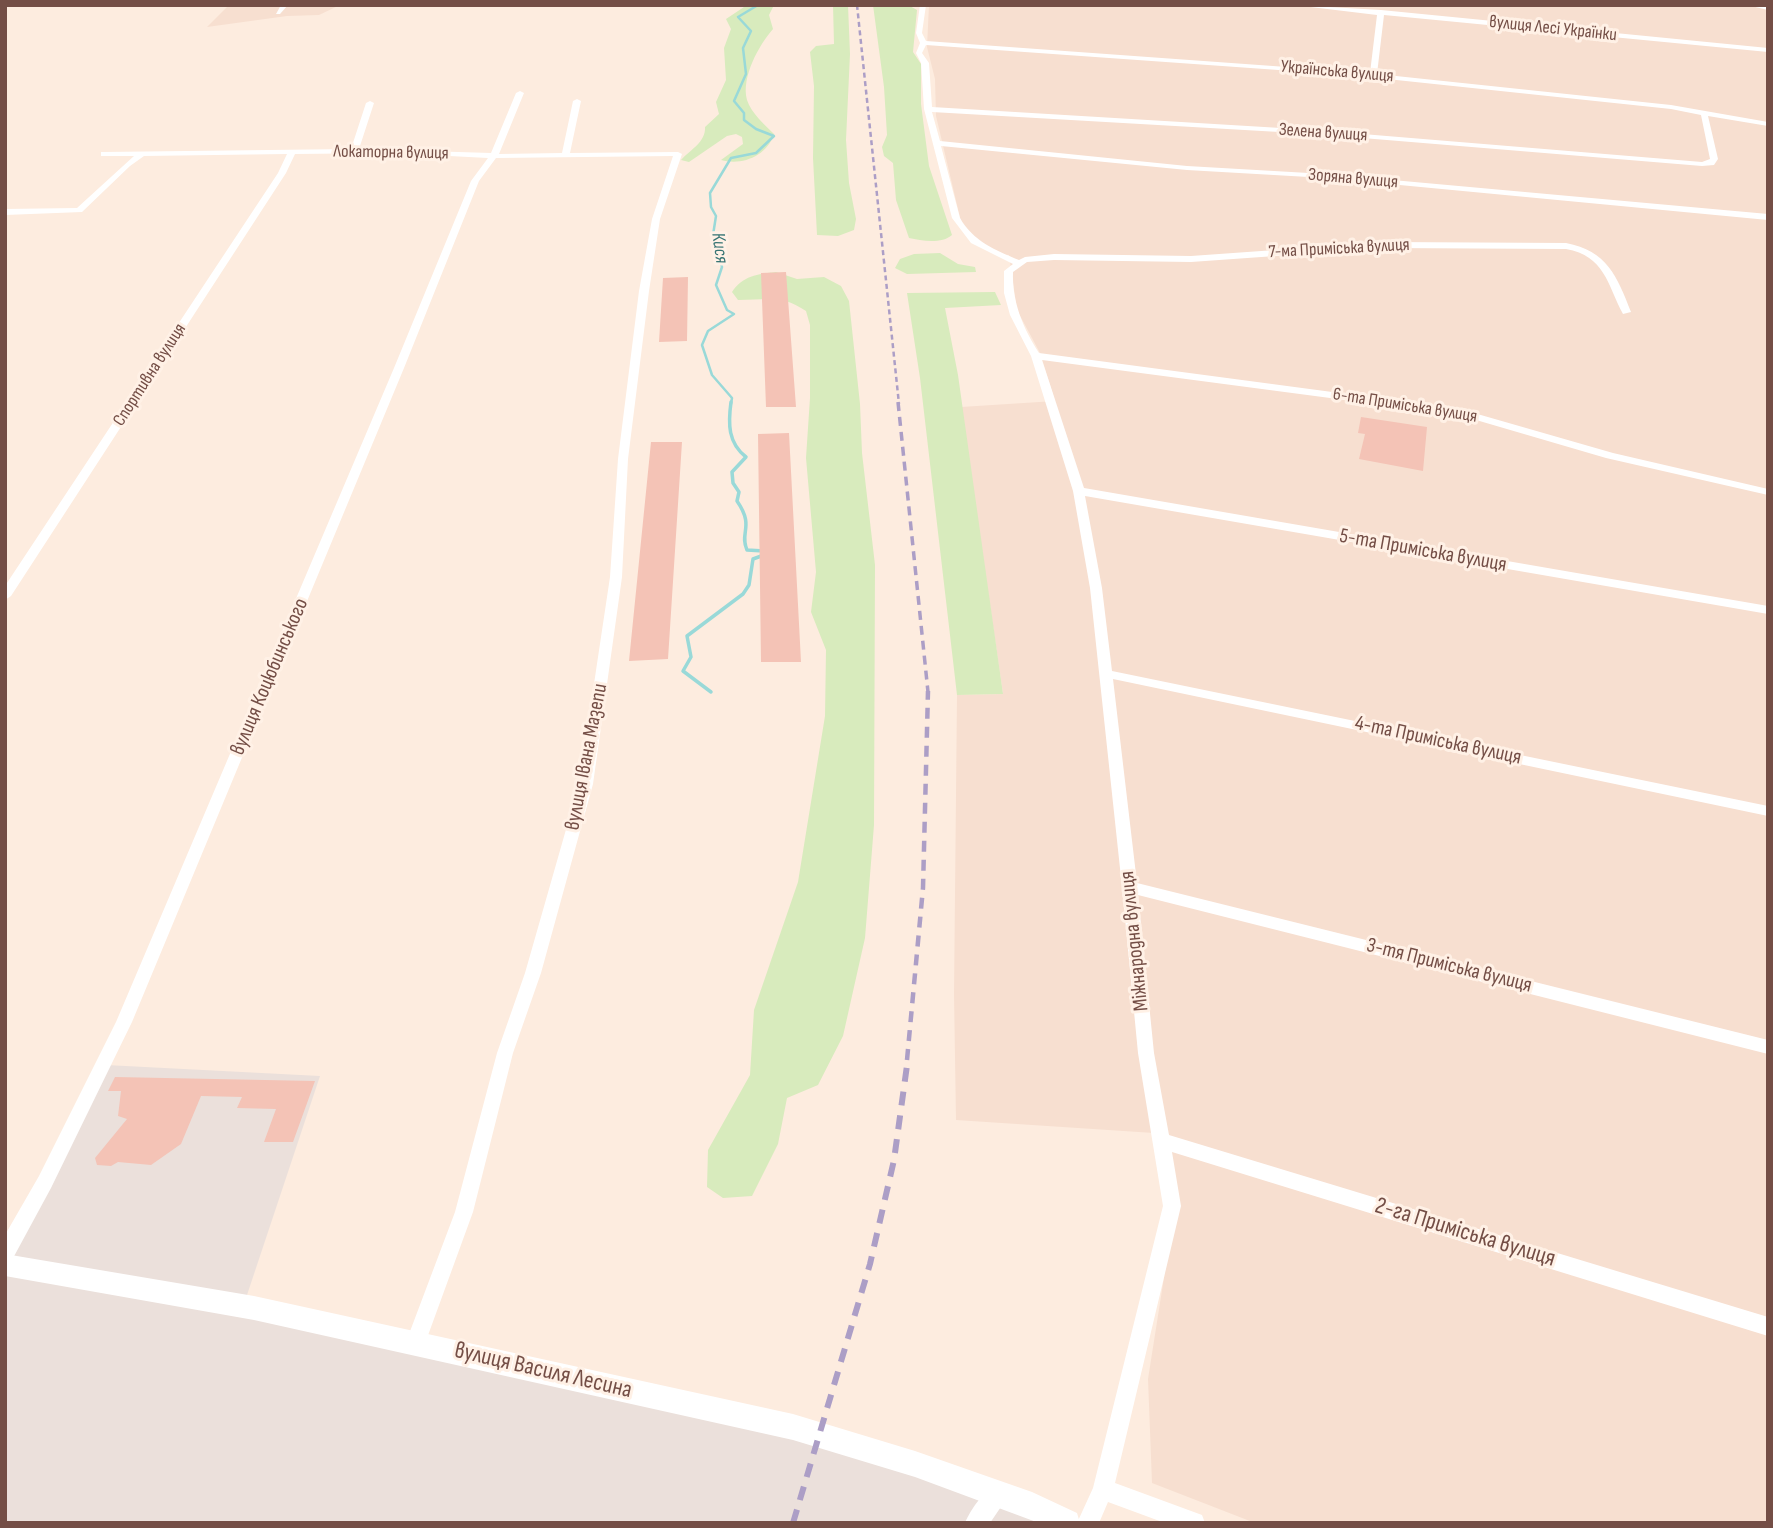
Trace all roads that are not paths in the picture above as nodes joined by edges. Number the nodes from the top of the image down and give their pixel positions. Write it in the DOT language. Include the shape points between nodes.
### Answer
graph roads {
  1 [pos="285,5"];
  2 [pos="923,5"];
  3 [pos="1297,5"];
  4 [pos="1749,5"];
  5 [pos="1768,8"];
  6 [pos="1381,12"];
  7 [pos="278,13"];
  8 [pos="923,43"];
  9 [pos="1768,50"];
  10 [pos="1373,75"];
  11 [pos="520,93"];
  12 [pos="577,102"];
  13 [pos="370,103"];
  14 [pos="928,109"];
  15 [pos="1704,113"];
  16 [pos="1768,124"];
  17 [pos="937,143"];
  18 [pos="354,151"];
  19 [pos="292,152"];
  20 [pos="104,154"];
  21 [pos="143,154"];
  22 [pos="678,154"];
  23 [pos="566,155"];
  24 [pos="494,156"];
  25 [pos="5,212"];
  26 [pos="1768,217"];
  27 [pos="1017,263"];
  28 [pos="1626,312"];
  29 [pos="1036,356"];
  30 [pos="1079,491"];
  31 [pos="1768,492"];
  32 [pos="5,596"];
  33 [pos="1768,610"];
  34 [pos="1108,674"];
  35 [pos="1768,811"];
  36 [pos="1130,887"];
  37 [pos="1768,1047"];
  38 [pos="1162,1141"];
  39 [pos="5,1254"];
  40 [pos="5,1265"];
  41 [pos="1768,1327"];
  42 [pos="416,1342"];
  43 [pos="1103,1489"];
  44 [pos="998,1495"];
  45 [pos="976,1523"];
  46 [pos="1068,1523"];
  47 [pos="1088,1523"];
  48 [pos="1194,1523"];
  1 -- 7 [label="street"];
  2 -- 8 [label="street" via="919,33"];
  3 -- 6 [label="street, вулиця Лесі Українки"];
  4 -- 5 [label="street"];
  6 -- 9 [label="street, вулиця Лесі Українки"];
  6 -- 10 [label="street"];
  8 -- 10 [label="street, Українська вулиця"];
  8 -- 14 [label="street" via="919,52 926,65"];
  10 -- 15 [label="street, Українська вулиця"];
  11 -- 24 [label="street, вулиця Коцюбинського"];
  12 -- 23 [label="street"];
  13 -- 18 [label="street"];
  14 -- 15 [label="street, Зелена вулиця" via="1702,164 1714,158"];
  14 -- 17 [label="street"];
  15 -- 16 [label="street, Українська вулиця"];
  17 -- 26 [label="street, Зоряна вулиця"];
  17 -- 27 [label="street" via="960,226 978,244"];
  18 -- 19 [label="street, Локаторна вулиця"];
  18 -- 24 [label="street, Локаторна вулиця"];
  19 -- 21 [label="street, Локаторна вулиця"];
  19 -- 32 [label="street, Спортивна вулиця"];
  20 -- 21 [label="street, Локаторна вулиця"];
  21 -- 25 [label="street" via="79,210"];
  22 -- 23 [label="street, Локаторна вулиця"];
  22 -- 42 [label="street, вулиця Івана Мазепи" via="656,219 644,291 623,459 616,577 586,783 533,972 505,1053 464,1212"];
  23 -- 24 [label="street, Локаторна вулиця"];
  24 -- 39 [label="street, вулиця Коцюбинського" via="475,181 124,1022"];
  27 -- 28 [label="street, 7-ма Приміська вулиця" via="1054,257 1191,259 1388,245 1572,247 1596,256"];
  27 -- 29 [label="street, Міжнародна вулиця" via="1008,273 1010,300"];
  29 -- 30 [label="street, Міжнародна вулиця"];
  29 -- 31 [label="street, 6-та Приміська вулиця" via="1460,412 1623,459"];
  30 -- 33 [label="street, 5-та Приміська вулиця"];
  30 -- 34 [label="street, Міжнародна вулиця"];
  34 -- 35 [label="street, 4-та Приміська вулиця"];
  34 -- 36 [label="street, Міжнародна вулиця"];
  36 -- 37 [label="street, 3-тя Приміська вулиця"];
  36 -- 38 [label="street, Міжнародна вулиця" via="1146,1053"];
  38 -- 41 [label="street, 2-га Приміська вулиця"];
  38 -- 43 [label="street, Міжнародна вулиця" via="1172,1206"];
  40 -- 42 [label="street, вулиця Василя Лесина" via="254,1308"];
  42 -- 44 [label="street, вулиця Василя Лесина" via="793,1427"];
  43 -- 47 [label="street, Міжнародна вулиця"];
  43 -- 48 [label="street"];
  44 -- 45 [label="street"];
  44 -- 46 [label="street, вулиця Василя Лесина"];
}
